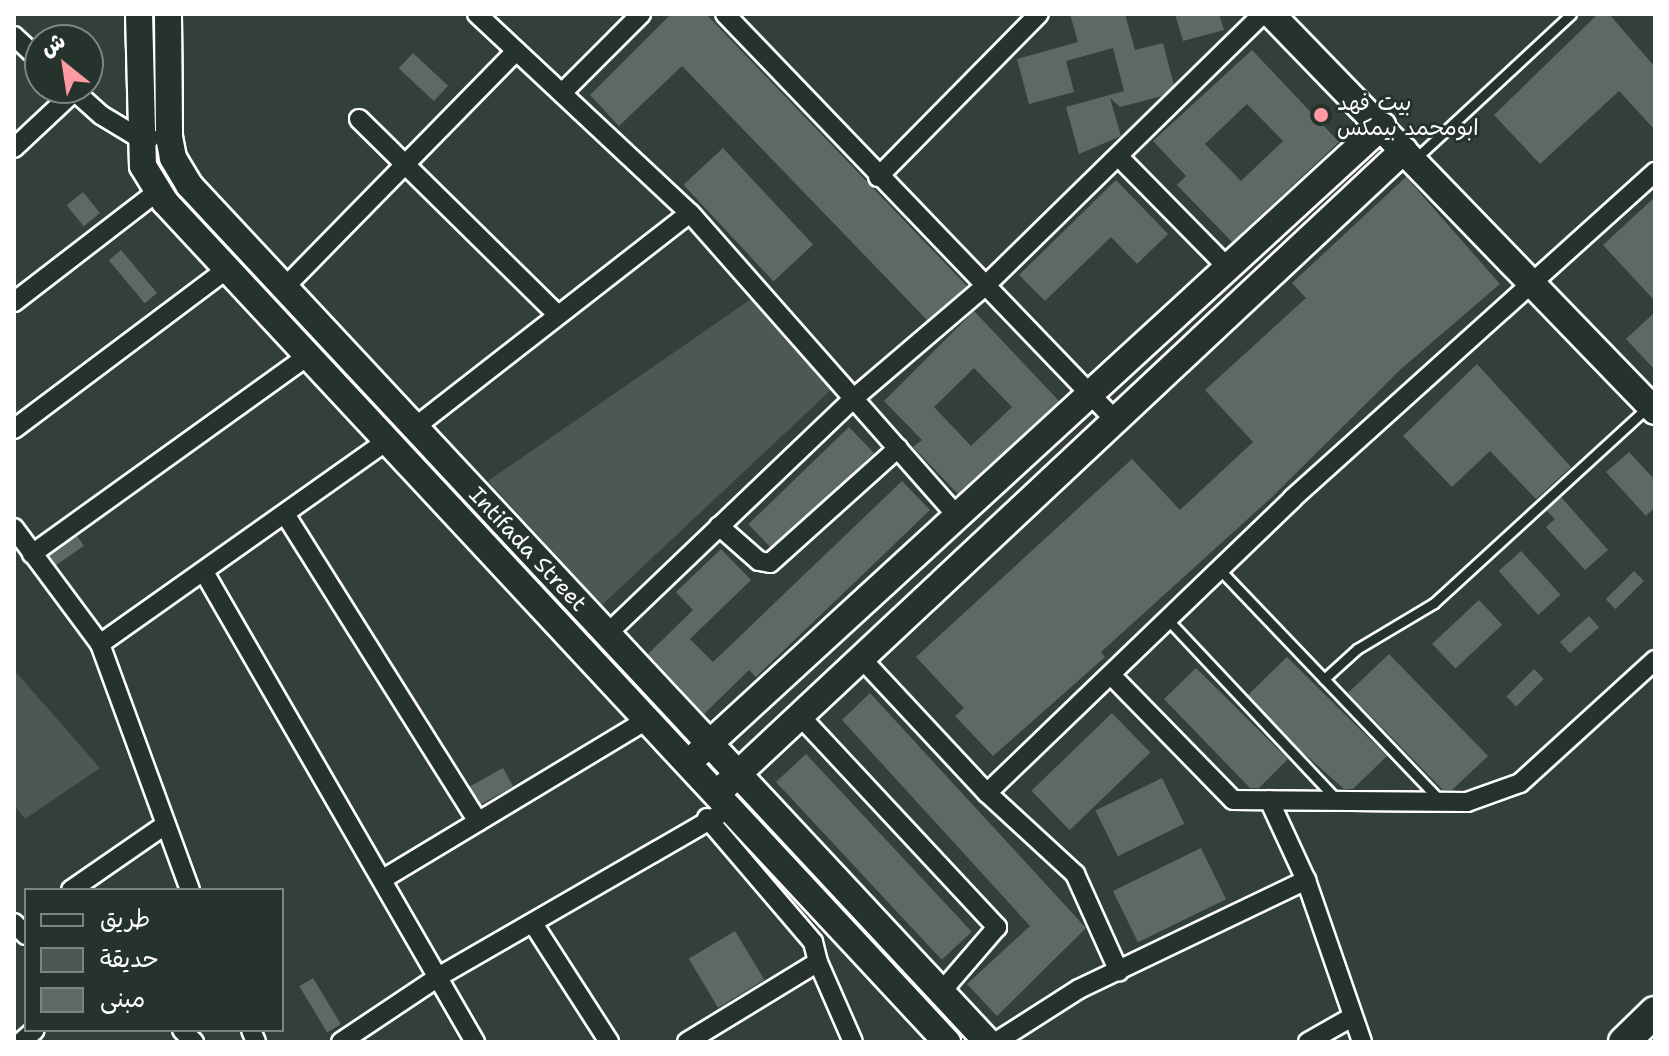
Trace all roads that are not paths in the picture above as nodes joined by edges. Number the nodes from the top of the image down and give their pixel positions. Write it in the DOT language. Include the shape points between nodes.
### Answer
graph roads {
  1 [pos="139,14"];
  2 [pos="168,14"];
  3 [pos="477,14"];
  4 [pos="641,14"];
  5 [pos="725,14"];
  6 [pos="1039,14"];
  7 [pos="1263,14"];
  8 [pos="1271,14"];
  9 [pos="1571,14"];
  10 [pos="516,51"];
  11 [pos="562,93"];
  12 [pos="59,104"];
  13 [pos="92,104"];
  14 [pos="359,119"];
  15 [pos="1382,126"];
  16 [pos="169,137"];
  17 [pos="139,138"];
  18 [pos="14,148"];
  19 [pos="1409,155"];
  20 [pos="1120,158"];
  21 [pos="406,163"];
  22 [pos="1655,172"];
  23 [pos="878,177"];
  24 [pos="195,190"];
  25 [pos="165,201"];
  26 [pos="690,213"];
  27 [pos="1228,268"];
  28 [pos="227,269"];
  29 [pos="1537,282"];
  30 [pos="285,287"];
  31 [pos="983,288"];
  32 [pos="14,302"];
  33 [pos="557,314"];
  34 [pos="308,356"];
  35 [pos="1089,395"];
  36 [pos="854,398"];
  37 [pos="1652,408"];
  38 [pos="1115,420"];
  39 [pos="415,427"];
  40 [pos="14,429"];
  41 [pos="387,441"];
  42 [pos="898,448"];
  43 [pos="285,514"];
  44 [pos="957,516"];
  45 [pos="719,526"];
  46 [pos="14,528"];
  47 [pos="32,554"];
  48 [pos="1220,570"];
  49 [pos="204,572"];
  50 [pos="1169,621"];
  51 [pos="607,634"];
  52 [pos="100,644"];
  53 [pos="861,658"];
  54 [pos="1655,660"];
  55 [pos="1112,676"];
  56 [pos="1324,679"];
  57 [pos="800,716"];
  58 [pos="647,720"];
  59 [pos="709,744"];
  60 [pos="688,764"];
  61 [pos="738,774"];
  62 [pos="987,793"];
  63 [pos="1269,800"];
  64 [pos="1337,801"];
  65 [pos="1442,802"];
  66 [pos="718,807"];
  67 [pos="478,822"];
  68 [pos="162,827"];
  69 [pos="383,879"];
  70 [pos="1306,880"];
  71 [pos="74,888"];
  72 [pos="189,888"];
  73 [pos="534,925"];
  74 [pos="818,962"];
  75 [pos="1119,972"];
  76 [pos="438,977"];
  77 [pos="941,992"];
  78 [pos="1655,1012"];
  79 [pos="1352,1017"];
  80 [pos="341,1042"];
  81 [pos="475,1042"];
  82 [pos="609,1042"];
  83 [pos="687,1042"];
  84 [pos="853,1042"];
  85 [pos="947,1042"];
  86 [pos="988,1042"];
  87 [pos="996,1042"];
  88 [pos="1308,1042"];
  89 [pos="1362,1042"];
  90 [pos="1624,1042"];
  1 -- 17 [label="main road, Intifada Street"];
  2 -- 16 [label="main road, Intifada Street"];
  3 -- 10 [label="street"];
  4 -- 11 [label="street"];
  5 -- 23 [label="street"];
  6 -- 23 [label="street"];
  7 -- 20 [label="street"];
  8 -- 15 [label="main road"];
  9 -- 19 [label="lane"];
  10 -- 11 [label="street"];
  10 -- 21 [label="street"];
  11 -- 26 [label="street"];
  12 -- 18 [label="street"];
  13 -- 17 [label="street"];
  14 -- 21 [label="street"];
  15 -- 19 [label="main road"];
  15 -- 27 [label="main road"];
  16 -- 17 [label="street"];
  16 -- 24 [label="main road, Intifada Street" via="173,158"];
  17 -- 25 [label="main road, Intifada Street" via="143,166"];
  19 -- 29 [label="main road"];
  19 -- 38 [label="main road"];
  20 -- 27 [label="street"];
  20 -- 31 [label="street"];
  21 -- 30 [label="street"];
  21 -- 33 [label="street"];
  22 -- 29 [label="street"];
  23 -- 31 [label="street"];
  24 -- 25 [label="street"];
  24 -- 30 [label="main road, Intifada Street"];
  25 -- 28 [label="main road, Intifada Street"];
  25 -- 32 [label="street"];
  26 -- 33 [label="street"];
  26 -- 36 [label="street"];
  27 -- 35 [label="main road"];
  28 -- 34 [label="main road, Intifada Street"];
  28 -- 40 [label="street"];
  29 -- 37 [label="main road"];
  29 -- 48 [label="street"];
  30 -- 39 [label="main road, Intifada Street"];
  31 -- 35 [label="street"];
  31 -- 36 [label="street"];
  33 -- 39 [label="street"];
  34 -- 41 [label="main road, Intifada Street"];
  34 -- 47 [label="street"];
  35 -- 38 [label="street"];
  35 -- 44 [label="main road"];
  36 -- 42 [label="street"];
  36 -- 45 [label="street"];
  37 -- 56 [label="lane" via="1434,603 1357,649"];
  38 -- 53 [label="main road"];
  39 -- 51 [label="main road, Intifada Street"];
  41 -- 43 [label="street"];
  41 -- 58 [label="main road, Intifada Street"];
  42 -- 44 [label="street"];
  42 -- 45 [label="street" via="770,563 759,561"];
  43 -- 49 [label="street"];
  43 -- 67 [label="street"];
  44 -- 59 [label="main road"];
  45 -- 51 [label="street"];
  46 -- 47 [label="street"];
  47 -- 52 [label="street"];
  48 -- 50 [label="street"];
  48 -- 56 [label="lane"];
  49 -- 52 [label="street"];
  49 -- 69 [label="street"];
  50 -- 55 [label="street"];
  50 -- 64 [label="lane"];
  51 -- 59 [label="main road, Intifada Street"];
  52 -- 68 [label="street"];
  53 -- 57 [label="main road"];
  53 -- 62 [label="street"];
  54 -- 65 [label="street" via="1520,783 1467,802"];
  55 -- 62 [label="street"];
  55 -- 63 [label="street" via="1233,800"];
  56 -- 65 [label="lane"];
  57 -- 61 [label="main road"];
  57 -- 77 [label="street" via="997,927"];
  58 -- 60 [label="main road, Intifada Street"];
  58 -- 67 [label="street"];
  59 -- 60 [label="main road"];
  59 -- 61 [label="main road, Intifada Street"];
  60 -- 66 [label="main road, Intifada Street"];
  61 -- 66 [label="main road"];
  61 -- 77 [label="main road, Intifada Street"];
  62 -- 75 [label="street" via="1075,874"];
  63 -- 64 [label="street"];
  63 -- 70 [label="street"];
  64 -- 65 [label="street"];
  66 -- 73 [label="street"];
  66 -- 74 [label="street" via="813,942"];
  66 -- 85 [label="main road, Intifada Street"];
  67 -- 69 [label="street"];
  68 -- 71 [label="street"];
  68 -- 72 [label="street"];
  69 -- 76 [label="street"];
  70 -- 75 [label="street"];
  70 -- 79 [label="street"];
  73 -- 76 [label="street"];
  73 -- 82 [label="street"];
  74 -- 83 [label="street"];
  74 -- 84 [label="street"];
  75 -- 87 [label="street" via="1079,989"];
  76 -- 80 [label="street"];
  76 -- 81 [label="street"];
  77 -- 86 [label="main road, Intifada Street"];
  78 -- 90 [label="main road"];
  79 -- 88 [label="street"];
  79 -- 89 [label="street"];
}
